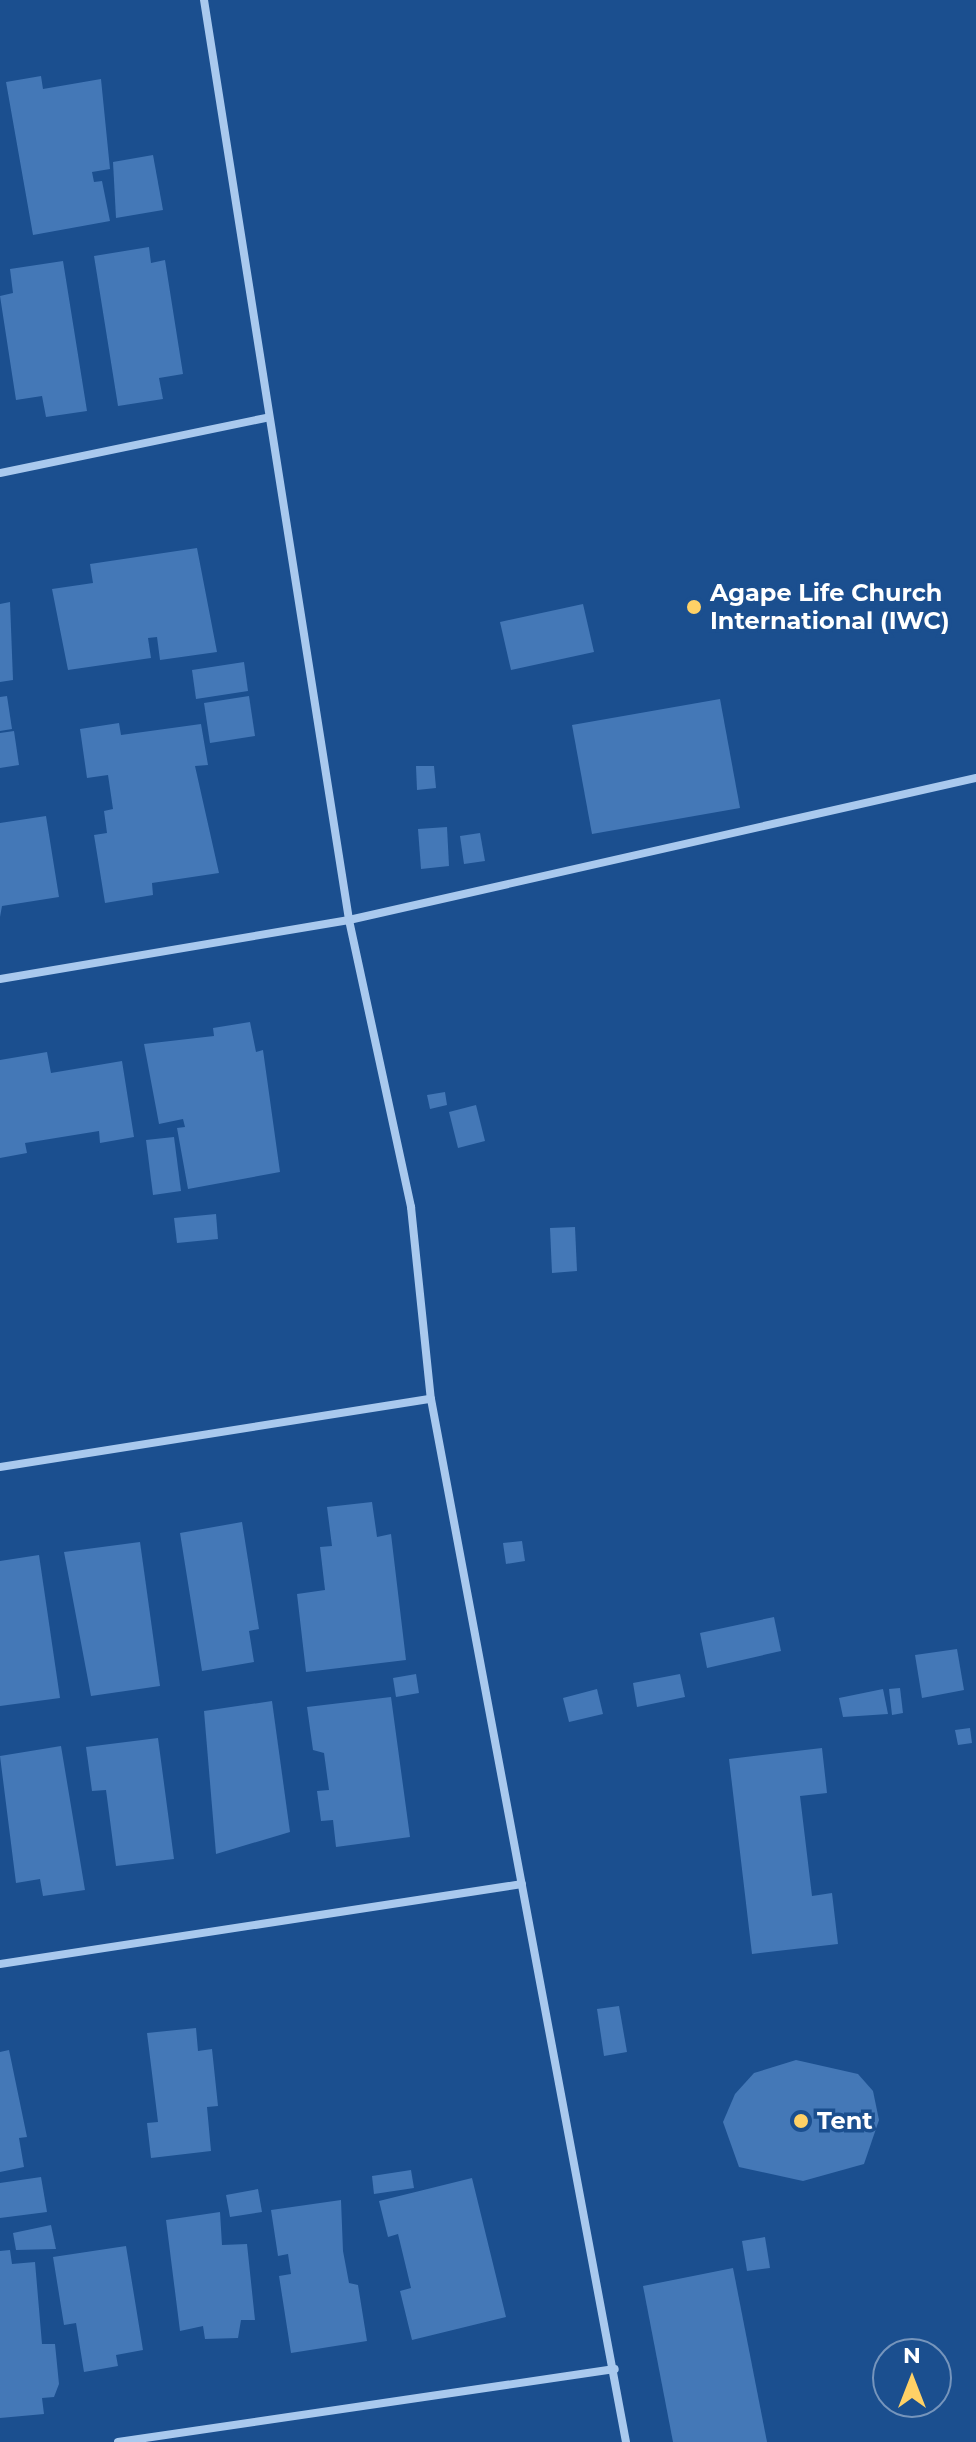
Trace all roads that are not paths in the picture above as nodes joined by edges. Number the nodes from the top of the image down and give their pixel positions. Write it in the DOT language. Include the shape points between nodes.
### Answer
graph roads {
  1 [pos="204,0"];
  2 [pos="266,418"];
  3 [pos="0,473"];
  4 [pos="976,778"];
  5 [pos="349,920"];
  6 [pos="0,979"];
  7 [pos="431,1399"];
  8 [pos="0,1467"];
  9 [pos="522,1884"];
  10 [pos="0,1964"];
  11 [pos="615,2369"];
  12 [pos="118,2442"];
  13 [pos="626,2442"];
  1 -- 2 [label="street"];
  2 -- 3 [label="street"];
  2 -- 5 [label="street"];
  4 -- 5 [label="street"];
  5 -- 6 [label="street"];
  5 -- 7 [label="street" via="411,1207"];
  7 -- 8 [label="street"];
  7 -- 9 [label="street"];
  9 -- 10 [label="street"];
  9 -- 11 [label="street"];
  11 -- 12 [label="street"];
  11 -- 13 [label="street"];
}
